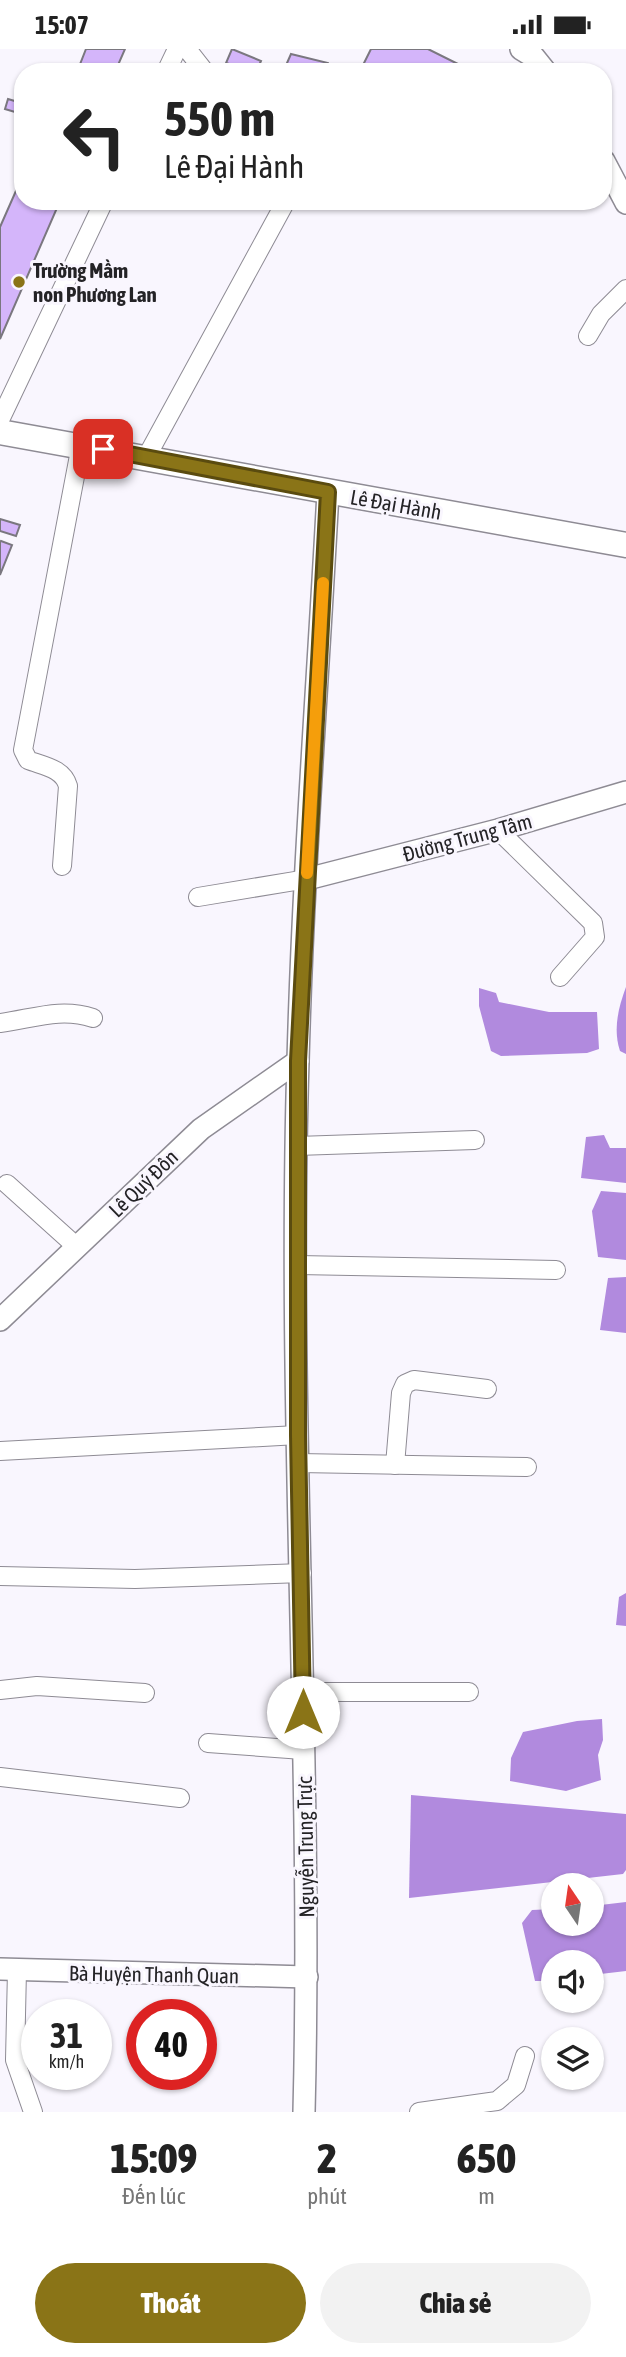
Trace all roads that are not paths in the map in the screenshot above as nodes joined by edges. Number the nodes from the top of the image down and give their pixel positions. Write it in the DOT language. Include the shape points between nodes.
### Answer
graph roads {
  1 [pos="187,49"];
  2 [pos="521,49"];
  3 [pos="198,63"];
  4 [pos="539,63"];
  5 [pos="612,176"];
  6 [pos="626,202"];
  7 [pos="100,210"];
  8 [pos="281,210"];
  9 [pos="626,289"];
  10 [pos="588,336"];
  11 [pos="0,420"];
  12 [pos="0,432"];
  13 [pos="82,445"];
  14 [pos="147,456"];
  15 [pos="328,492"];
  16 [pos="626,545"];
  17 [pos="626,792"];
  18 [pos="498,830"];
  19 [pos="62,866"];
  20 [pos="307,879"];
  21 [pos="198,897"];
  22 [pos="559,978"];
  23 [pos="93,1018"];
  24 [pos="0,1023"];
  25 [pos="298,1061"];
  26 [pos="475,1140"];
  27 [pos="297,1146"];
  28 [pos="7,1184"];
  29 [pos="77,1247"];
  30 [pos="298,1265"];
  31 [pos="556,1271"];
  32 [pos="0,1320"];
  33 [pos="487,1389"];
  34 [pos="298,1435"];
  35 [pos="0,1451"];
  36 [pos="299,1463"];
  37 [pos="395,1465"];
  38 [pos="527,1467"];
  39 [pos="302,1573"];
  40 [pos="0,1576"];
  41 [pos="0,1690"];
  42 [pos="304,1692"];
  43 [pos="469,1692"];
  44 [pos="145,1693"];
  45 [pos="208,1743"];
  46 [pos="303,1750"];
  47 [pos="0,1777"];
  48 [pos="180,1798"];
  49 [pos="8,1970"];
  50 [pos="307,1977"];
  51 [pos="525,2056"];
  52 [pos="33,2112"];
  53 [pos="304,2112"];
  54 [pos="419,2112"];
  1 -- 3 [label="street"];
  2 -- 4 [label="street"];
  5 -- 6 [label="street"];
  7 -- 11 [label="street"];
  8 -- 14 [label="street"];
  9 -- 10 [label="street" via="601,314"];
  12 -- 13 [label="main road, Lê Đại Hành"];
  13 -- 14 [label="main road, Lê Đại Hành"];
  13 -- 19 [label="street" via="23,750 28,760 66,778"];
  14 -- 15 [label="main road, Lê Đại Hành"];
  15 -- 16 [label="main road, Lê Đại Hành"];
  15 -- 20 [label="street, Nguyễn Trung Trực"];
  17 -- 18 [label="street, Đường Trung Tâm"];
  18 -- 20 [label="street, Đường Trung Tâm"];
  18 -- 22 [label="street" via="596,930"];
  20 -- 21 [label="street"];
  20 -- 25 [label="street, Nguyễn Trung Trực"];
  23 -- 24 [label="street" via="40,1014"];
  25 -- 27 [label="street, Nguyễn Trung Trực"];
  25 -- 29 [label="street, Lê Quý Đôn" via="201,1129"];
  26 -- 27 [label="street"];
  27 -- 30 [label="street, Nguyễn Trung Trực"];
  28 -- 29 [label="street"];
  29 -- 32 [label="street, Lê Quý Đôn"];
  30 -- 31 [label="street"];
  30 -- 34 [label="street, Nguyễn Trung Trực"];
  33 -- 37 [label="street" via="414,1380 405,1384"];
  34 -- 35 [label="street"];
  34 -- 36 [label="street, Nguyễn Trung Trực"];
  36 -- 37 [label="street"];
  36 -- 39 [label="street, Nguyễn Trung Trực"];
  37 -- 38 [label="street"];
  39 -- 40 [label="street" via="135,1579"];
  39 -- 42 [label="street, Nguyễn Trung Trực"];
  41 -- 44 [label="street" via="37,1686"];
  42 -- 43 [label="street"];
  42 -- 46 [label="street, Nguyễn Trung Trực"];
  45 -- 46 [label="street"];
  46 -- 50 [label="street, Nguyễn Trung Trực"];
  47 -- 48 [label="street"];
  49 -- 50 [label="street, Bà Huyện Thanh Quan"];
  49 -- 52 [label="street" via="15,2060"];
  50 -- 53 [label="street, Nguyễn Trung Trực"];
  51 -- 54 [label="street" via="516,2085 497,2101"];
}
